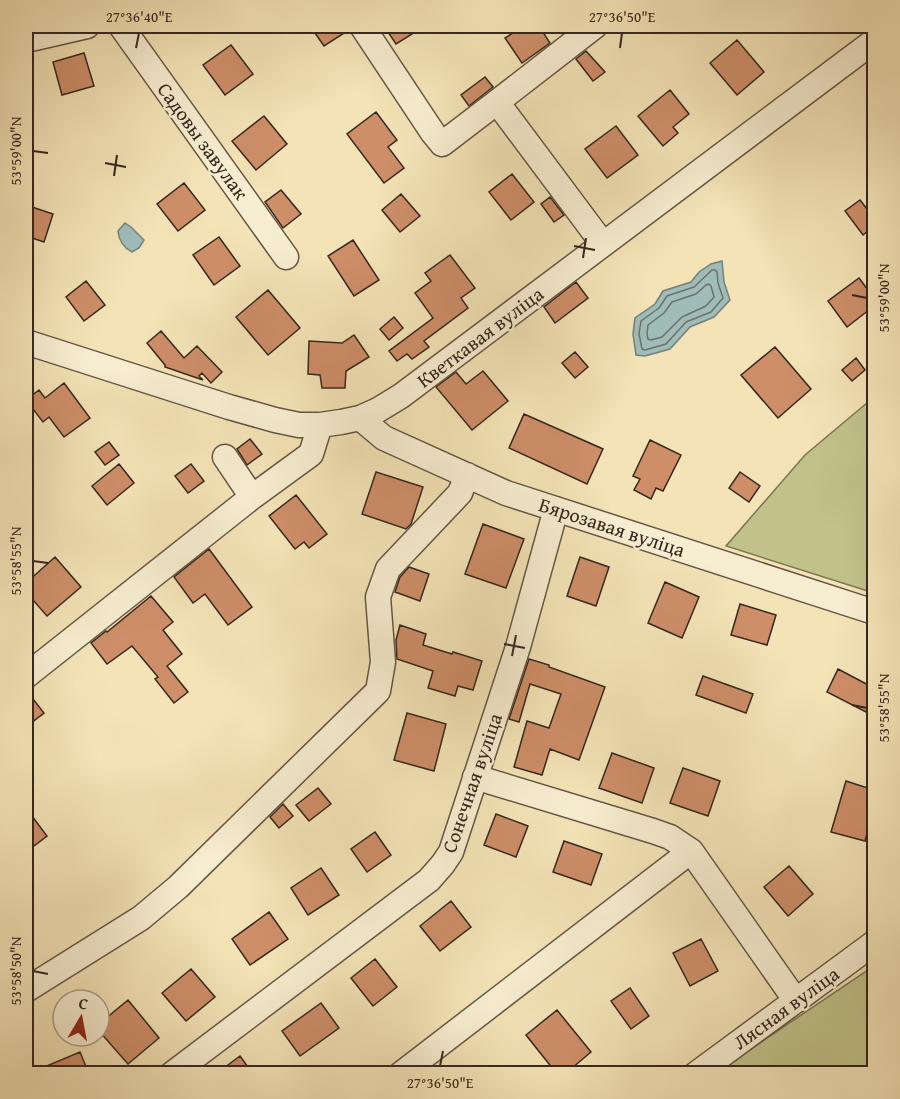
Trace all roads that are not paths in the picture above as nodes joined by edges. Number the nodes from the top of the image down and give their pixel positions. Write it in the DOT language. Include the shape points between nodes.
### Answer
graph roads {
  1 [pos="87,26"];
  2 [pos="121,26"];
  3 [pos="362,26"];
  4 [pos="595,26"];
  5 [pos="26,40"];
  6 [pos="874,41"];
  7 [pos="497,102"];
  8 [pos="603,244"];
  9 [pos="286,256"];
  10 [pos="26,342"];
  11 [pos="360,418"];
  12 [pos="320,425"];
  13 [pos="225,457"];
  14 [pos="467,475"];
  15 [pos="252,497"];
  16 [pos="556,509"];
  17 [pos="874,612"];
  18 [pos="26,676"];
  19 [pos="475,777"];
  20 [pos="691,851"];
  21 [pos="874,943"];
  22 [pos="26,990"];
  23 [pos="796,1001"];
  24 [pos="171,1074"];
  25 [pos="400,1074"];
  26 [pos="696,1074"];
  1 -- 5 [label="street"];
  2 -- 9 [label="street, Садовы завулак"];
  3 -- 7 [label="street" via="442,144"];
  4 -- 7 [label="street"];
  6 -- 8 [label="street, Кветкавая вуліца"];
  7 -- 8 [label="street"];
  8 -- 11 [label="street, Кветкавая вуліца" via="401,396"];
  10 -- 12 [label="street, Кветкавая вуліца" via="274,420"];
  11 -- 12 [label="street, Кветкавая вуліца"];
  11 -- 14 [label="street, Бярозавая вуліца" via="384,438"];
  12 -- 15 [label="street" via="311,454"];
  13 -- 15 [label="street"];
  14 -- 16 [label="street, Бярозавая вуліца"];
  14 -- 22 [label="street" via="460,493 388,569 378,597 383,662 378,691 178,887 141,918"];
  15 -- 18 [label="street"];
  16 -- 17 [label="street, Бярозавая вуліца"];
  16 -- 19 [label="street, Сонечная вуліца" via="518,647"];
  19 -- 20 [label="street" via="653,831"];
  19 -- 24 [label="street, Сонечная вуліца" via="451,852 429,879"];
  20 -- 23 [label="street"];
  20 -- 25 [label="street"];
  21 -- 23 [label="street, Лясная вуліца"];
  23 -- 26 [label="street, Лясная вуліца"];
}
